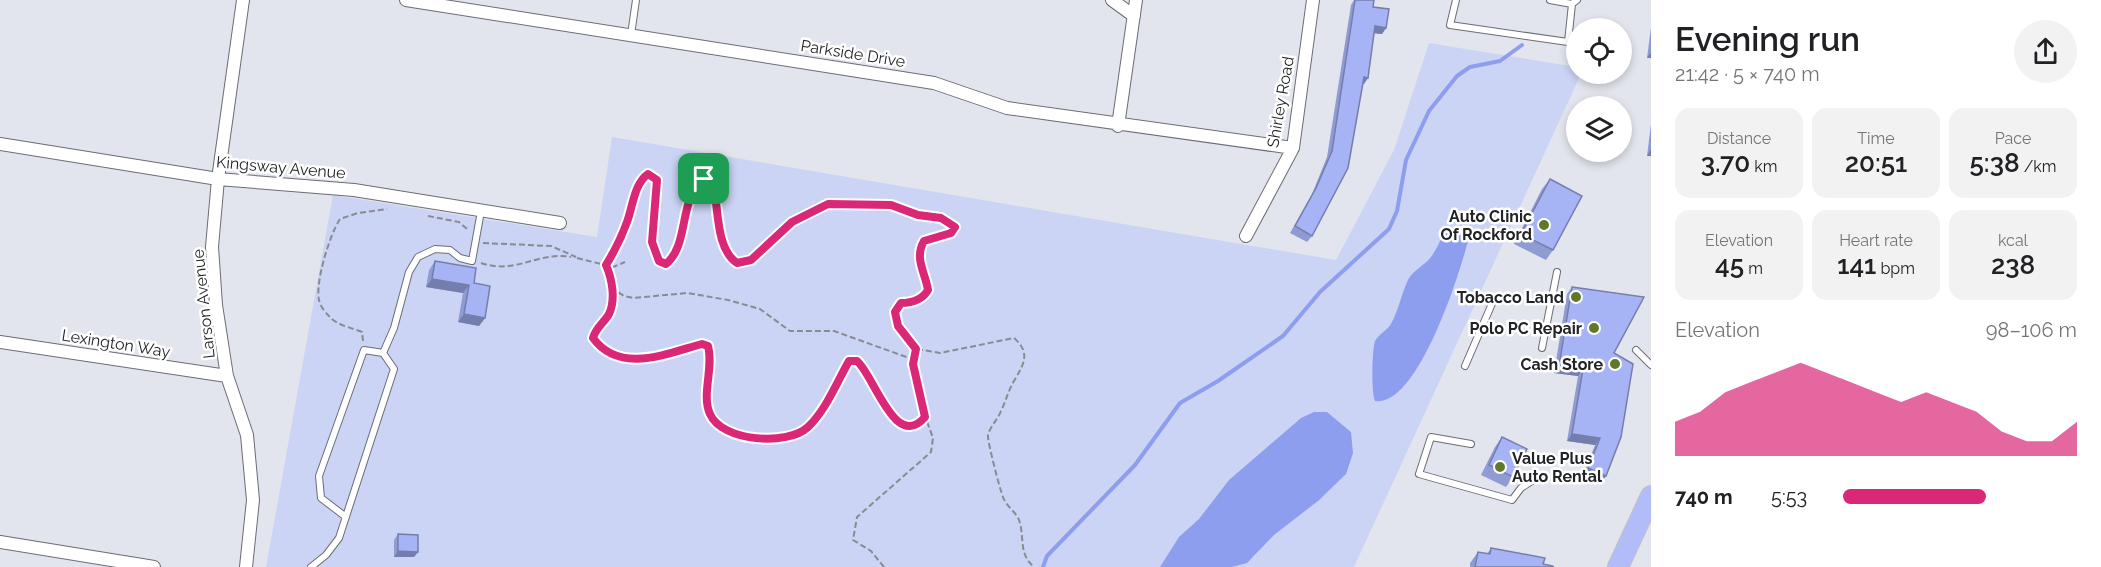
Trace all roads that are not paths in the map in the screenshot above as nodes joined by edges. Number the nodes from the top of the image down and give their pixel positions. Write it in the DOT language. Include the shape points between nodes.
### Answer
graph roads {
  1 [pos="243,0"];
  2 [pos="406,0"];
  3 [pos="636,0"];
  4 [pos="1112,0"];
  5 [pos="1136,0"];
  6 [pos="1313,0"];
  7 [pos="1456,0"];
  8 [pos="1550,0"];
  9 [pos="1575,2"];
  10 [pos="1134,16"];
  11 [pos="631,35"];
  12 [pos="1118,126"];
  13 [pos="0,144"];
  14 [pos="1293,148"];
  15 [pos="218,179"];
  16 [pos="481,211"];
  17 [pos="560,224"];
  18 [pos="1246,236"];
  19 [pos="1557,272"];
  20 [pos="1504,300"];
  21 [pos="0,342"];
  22 [pos="1542,348"];
  23 [pos="1636,350"];
  24 [pos="383,353"];
  25 [pos="1651,365"];
  26 [pos="1465,366"];
  27 [pos="227,376"];
  28 [pos="1471,444"];
  29 [pos="1535,479"];
  30 [pos="1651,496"];
  31 [pos="346,517"];
  32 [pos="0,542"];
  33 [pos="154,567"];
  34 [pos="246,567"];
  35 [pos="311,567"];
  36 [pos="1618,567"];
  1 -- 15 [label="street, Larson Avenue"];
  2 -- 11 [label="street, Parkside Drive"];
  3 -- 11 [label="lane"];
  4 -- 10 [label="street"];
  5 -- 10 [label="street"];
  6 -- 14 [label="street, Shirley Road"];
  7 -- 9 [label="lane" via="1450,25 1568,42"];
  8 -- 9 [label="lane"];
  10 -- 12 [label="street"];
  11 -- 12 [label="street, Parkside Drive" via="934,83 1007,108"];
  12 -- 14 [label="street, Parkside Drive"];
  13 -- 15 [label="street, Kingsway Avenue"];
  14 -- 18 [label="street, Shirley Road"];
  15 -- 16 [label="street, Kingsway Avenue" via="354,190"];
  15 -- 27 [label="street, Larson Avenue" via="212,247"];
  16 -- 17 [label="street, Kingsway Avenue"];
  16 -- 24 [label="lane" via="472,261 450,250 435,249 418,257 409,272"];
  19 -- 22 [label="lane"];
  20 -- 26 [label="lane" via="1494,299"];
  21 -- 27 [label="street, Lexington Way"];
  23 -- 25 [label="lane"];
  24 -- 31 [label="lane" via="394,369"];
  24 -- 31 [label="lane" via="364,350 319,476 321,498"];
  27 -- 34 [label="street, Larson Avenue" via="247,435 253,500"];
  28 -- 29 [label="lane" via="1431,437 1419,474 1512,500"];
  30 -- 36 [label="main road"];
  31 -- 35 [label="lane" via="339,538"];
  32 -- 33 [label="street"];
}
